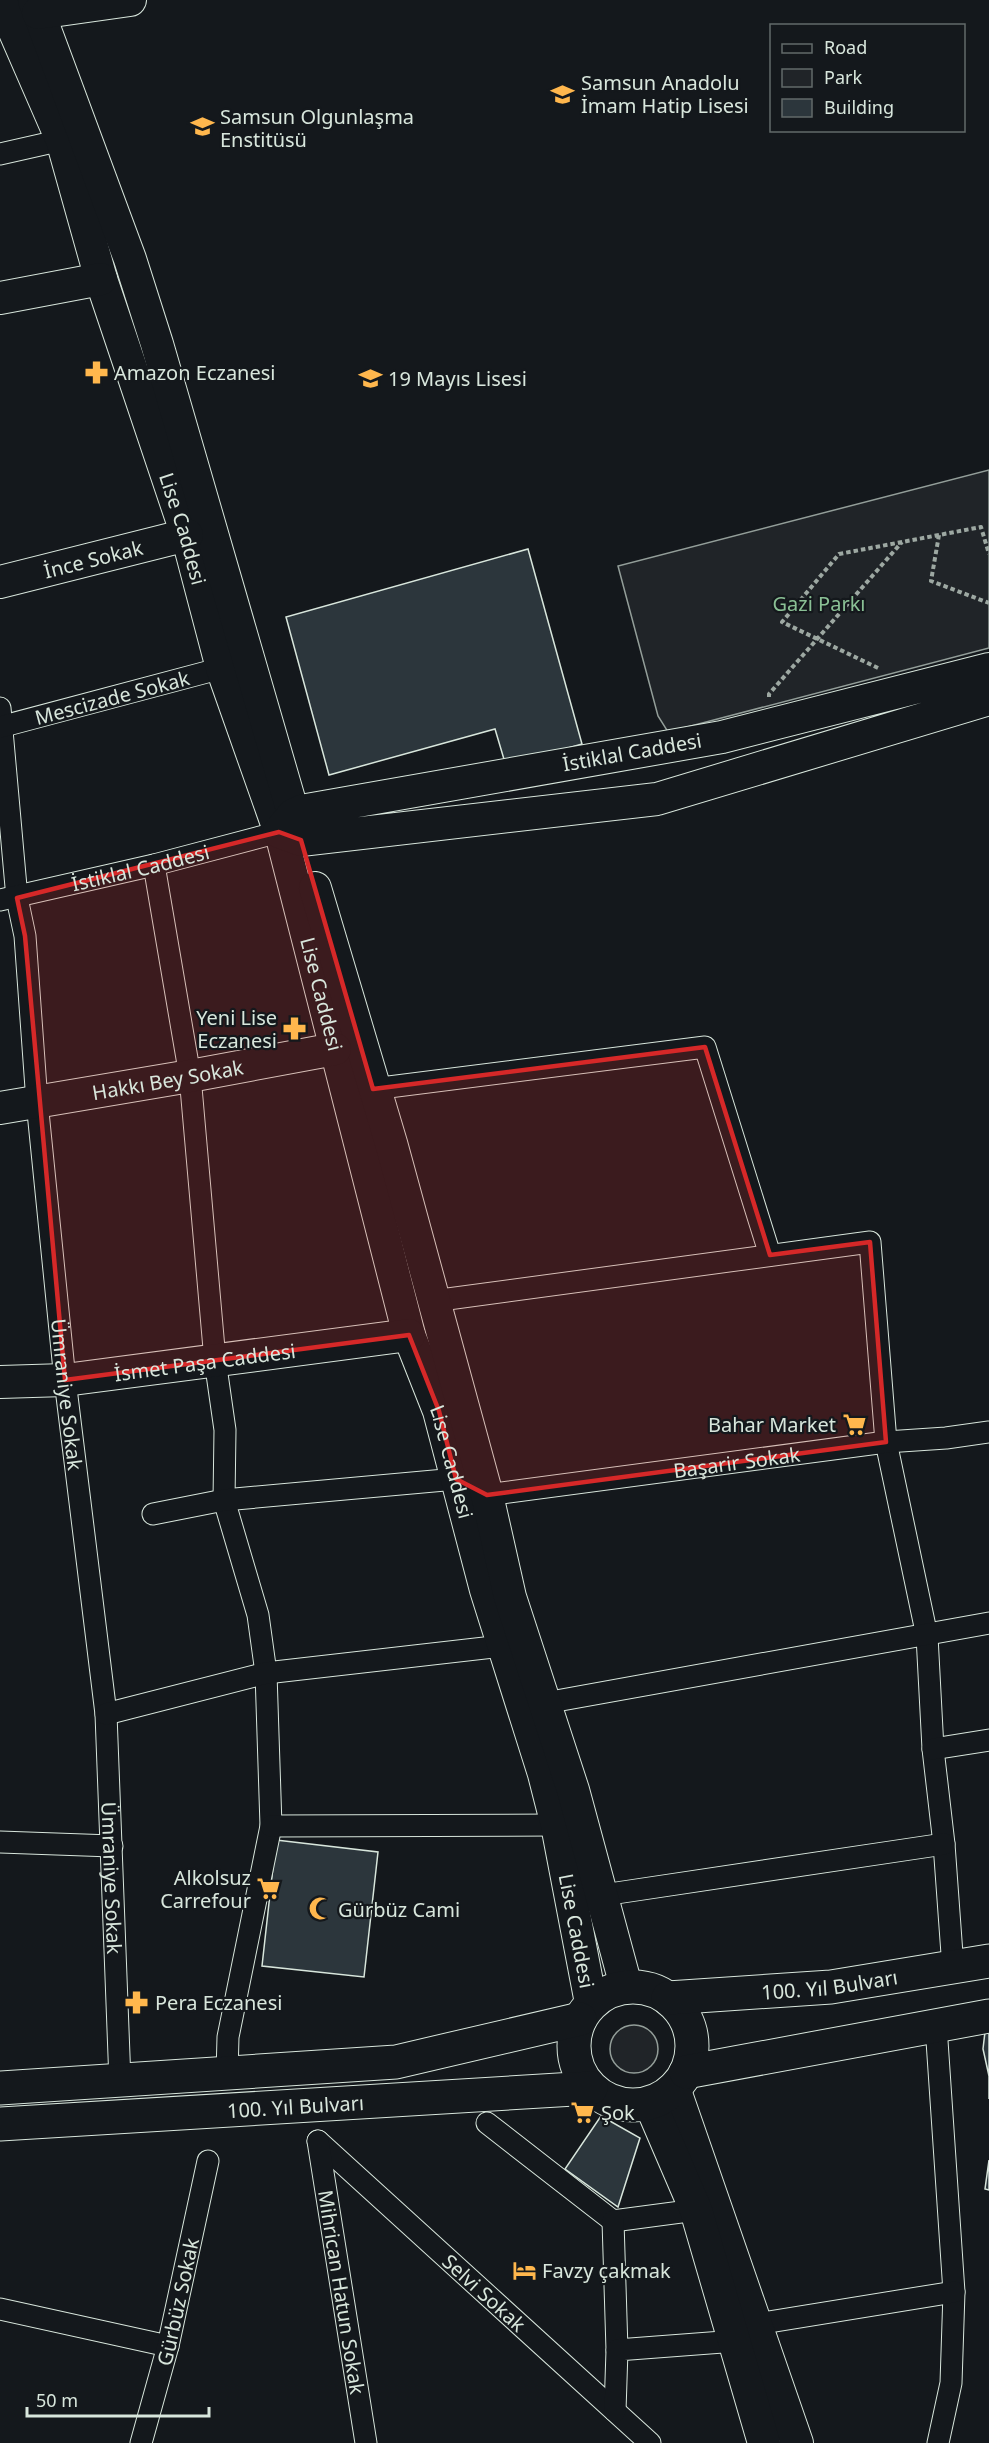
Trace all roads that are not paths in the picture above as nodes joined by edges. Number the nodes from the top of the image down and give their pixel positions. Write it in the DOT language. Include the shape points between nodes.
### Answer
graph roads {
  1 [pos="130,0"];
  2 [pos="36,7"];
  3 [pos="2,11"];
  4 [pos="62,140"];
  5 [pos="0,154"];
  6 [pos="101,279"];
  7 [pos="0,298"];
  8 [pos="187,536"];
  9 [pos="0,582"];
  10 [pos="222,668"];
  11 [pos="989,669"];
  12 [pos="989,699"];
  13 [pos="1,721"];
  14 [pos="291,829"];
  15 [pos="154,865"];
  16 [pos="8,899"];
  17 [pos="335,1049"];
  18 [pos="190,1076"];
  19 [pos="373,1089"];
  20 [pos="37,1102"];
  21 [pos="0,1108"];
  22 [pos="770,1255"];
  23 [pos="433,1301"];
  24 [pos="409,1335"];
  25 [pos="215,1359"];
  26 [pos="65,1380"];
  27 [pos="0,1382"];
  28 [pos="989,1432"];
  29 [pos="886,1442"];
  30 [pos="456,1479"];
  31 [pos="487,1495"];
  32 [pos="225,1500"];
  33 [pos="153,1514"];
  34 [pos="989,1623"];
  35 [pos="927,1636"];
  36 [pos="502,1646"];
  37 [pos="266,1673"];
  38 [pos="545,1702"];
  39 [pos="106,1713"];
  40 [pos="989,1740"];
  41 [pos="933,1749"];
  42 [pos="557,1825"];
  43 [pos="271,1826"];
  44 [pos="0,1842"];
  45 [pos="944,1844"];
  46 [pos="112,1846"];
  47 [pos="603,1895"];
  48 [pos="989,1961"];
  49 [pos="952,1968"];
  50 [pos="626,1986"];
  51 [pos="668,1998"];
  52 [pos="585,2011"];
  53 [pos="989,2016"];
  54 [pos="936,2025"];
  55 [pos="227,2074"];
  56 [pos="120,2082"];
  57 [pos="0,2088"];
  58 [pos="591,2088"];
  59 [pos="670,2088"];
  60 [pos="487,2122"];
  61 [pos="0,2124"];
  62 [pos="318,2141"];
  63 [pos="208,2161"];
  64 [pos="696,2210"];
  65 [pos="613,2221"];
  66 [pos="954,2292"];
  67 [pos="0,2309"];
  68 [pos="746,2333"];
  69 [pos="168,2346"];
  70 [pos="616,2349"];
  71 [pos="615,2411"];
  72 [pos="141,2443"];
  73 [pos="366,2443"];
  74 [pos="650,2443"];
  75 [pos="764,2443"];
  76 [pos="797,2443"];
  77 [pos="938,2443"];
  1 -- 2 [label="main road"];
  2 -- 14 [label="main road, Lise Caddesi" via="157,344"];
  3 -- 4 [label="main road, Lise Caddesi"];
  4 -- 5 [label="street"];
  4 -- 6 [label="main road, Lise Caddesi"];
  6 -- 7 [label="main road"];
  6 -- 8 [label="main road, Lise Caddesi"];
  8 -- 9 [label="main road, İnce Sokak"];
  8 -- 10 [label="main road, Lise Caddesi"];
  10 -- 13 [label="street, Mescizade Sokak"];
  10 -- 14 [label="main road, Lise Caddesi"];
  11 -- 14 [label="main road, İstiklal Caddesi" via="722,737 302,811"];
  12 -- 14 [label="main road, İstiklal Caddesi" via="657,799"];
  13 -- 16 [label="street, Ümraniye Sokak"];
  14 -- 15 [label="street, İstiklal Caddesi"];
  14 -- 17 [label="main road, Lise Caddesi"];
  14 -- 19 [label="main road, Lise Caddesi"];
  15 -- 16 [label="street, İstiklal Caddesi"];
  15 -- 18 [label="street"];
  16 -- 20 [label="street, Ümraniye Sokak" via="25,936"];
  17 -- 18 [label="main road, Hakkı Bey Sokak"];
  17 -- 24 [label="main road, Lise Caddesi"];
  18 -- 20 [label="main road, Hakkı Bey Sokak"];
  18 -- 25 [label="street"];
  19 -- 22 [label="street" via="705,1047"];
  19 -- 23 [label="main road, Lise Caddesi"];
  20 -- 21 [label="main road, Hakkı Bey Sokak"];
  20 -- 26 [label="street, Ümraniye Sokak"];
  22 -- 23 [label="street"];
  22 -- 29 [label="street" via="870,1242"];
  23 -- 31 [label="main road, Lise Caddesi"];
  24 -- 25 [label="main road, İsmet Paşa Caddesi"];
  24 -- 30 [label="main road, Lise Caddesi" via="439,1411"];
  25 -- 26 [label="main road, İsmet Paşa Caddesi"];
  25 -- 32 [label="street" via="225,1430"];
  26 -- 27 [label="main road, İsmet Paşa Caddesi"];
  26 -- 39 [label="street, Ümraniye Sokak"];
  28 -- 29 [label="street, Başarir Sokak"];
  29 -- 31 [label="street, Başarir Sokak"];
  29 -- 35 [label="street"];
  30 -- 31 [label="street"];
  30 -- 32 [label="street"];
  30 -- 36 [label="main road, Lise Caddesi"];
  31 -- 38 [label="main road, Lise Caddesi" via="510,1597"];
  32 -- 33 [label="street"];
  32 -- 37 [label="street" via="258,1615"];
  34 -- 35 [label="street"];
  35 -- 38 [label="street"];
  35 -- 41 [label="street"];
  36 -- 37 [label="street"];
  36 -- 42 [label="main road, Lise Caddesi"];
  37 -- 39 [label="street"];
  37 -- 43 [label="street"];
  38 -- 47 [label="main road, Lise Caddesi"];
  39 -- 46 [label="street, Ümraniye Sokak"];
  40 -- 41 [label="street"];
  41 -- 45 [label="street"];
  42 -- 43 [label="street"];
  42 -- 52 [label="main road, Lise Caddesi"];
  43 -- 55 [label="street" via="228,2037"];
  44 -- 46 [label="street"];
  45 -- 47 [label="street"];
  45 -- 49 [label="street"];
  46 -- 56 [label="street, Ümraniye Sokak"];
  47 -- 50 [label="main road, Lise Caddesi"];
  48 -- 49 [label="main road, 100. Yıl Bulvarı"];
  49 -- 51 [label="main road, 100. Yıl Bulvarı" via="831,1987"];
  50 -- 51 [label="main road" via="645,1987"];
  50 -- 52 [label="main road" via="607,1992"];
  51 -- 59 [label="main road" via="689,2024 693,2043 691,2062"];
  52 -- 55 [label="main road, 100. Yıl Bulvarı" via="396,2062"];
  52 -- 58 [label="main road" via="574,2038 574,2057"];
  53 -- 54 [label="main road"];
  54 -- 59 [label="main road"];
  54 -- 66 [label="street"];
  55 -- 56 [label="main road, 100. Yıl Bulvarı"];
  56 -- 57 [label="main road, 100. Yıl Bulvarı"];
  58 -- 59 [label="main road" via="611,2102 630,2106"];
  58 -- 61 [label="main road, 100. Yıl Bulvarı"];
  59 -- 64 [label="main road"];
  59 -- 68 [label="main road"];
  60 -- 65 [label="street"];
  62 -- 71 [label="street, Selvi Sokak"];
  62 -- 73 [label="street, Mihrican Hatun Sokak"];
  63 -- 69 [label="street, Gürbüz Sokak"];
  64 -- 65 [label="street"];
  64 -- 68 [label="main road"];
  65 -- 70 [label="street"];
  66 -- 68 [label="street"];
  66 -- 77 [label="street" via="951,2383"];
  67 -- 69 [label="street"];
  68 -- 70 [label="street"];
  68 -- 75 [label="main road"];
  68 -- 76 [label="main road"];
  69 -- 72 [label="street, Gürbüz Sokak"];
  70 -- 71 [label="street"];
  71 -- 74 [label="street, Selvi Sokak"];
}
